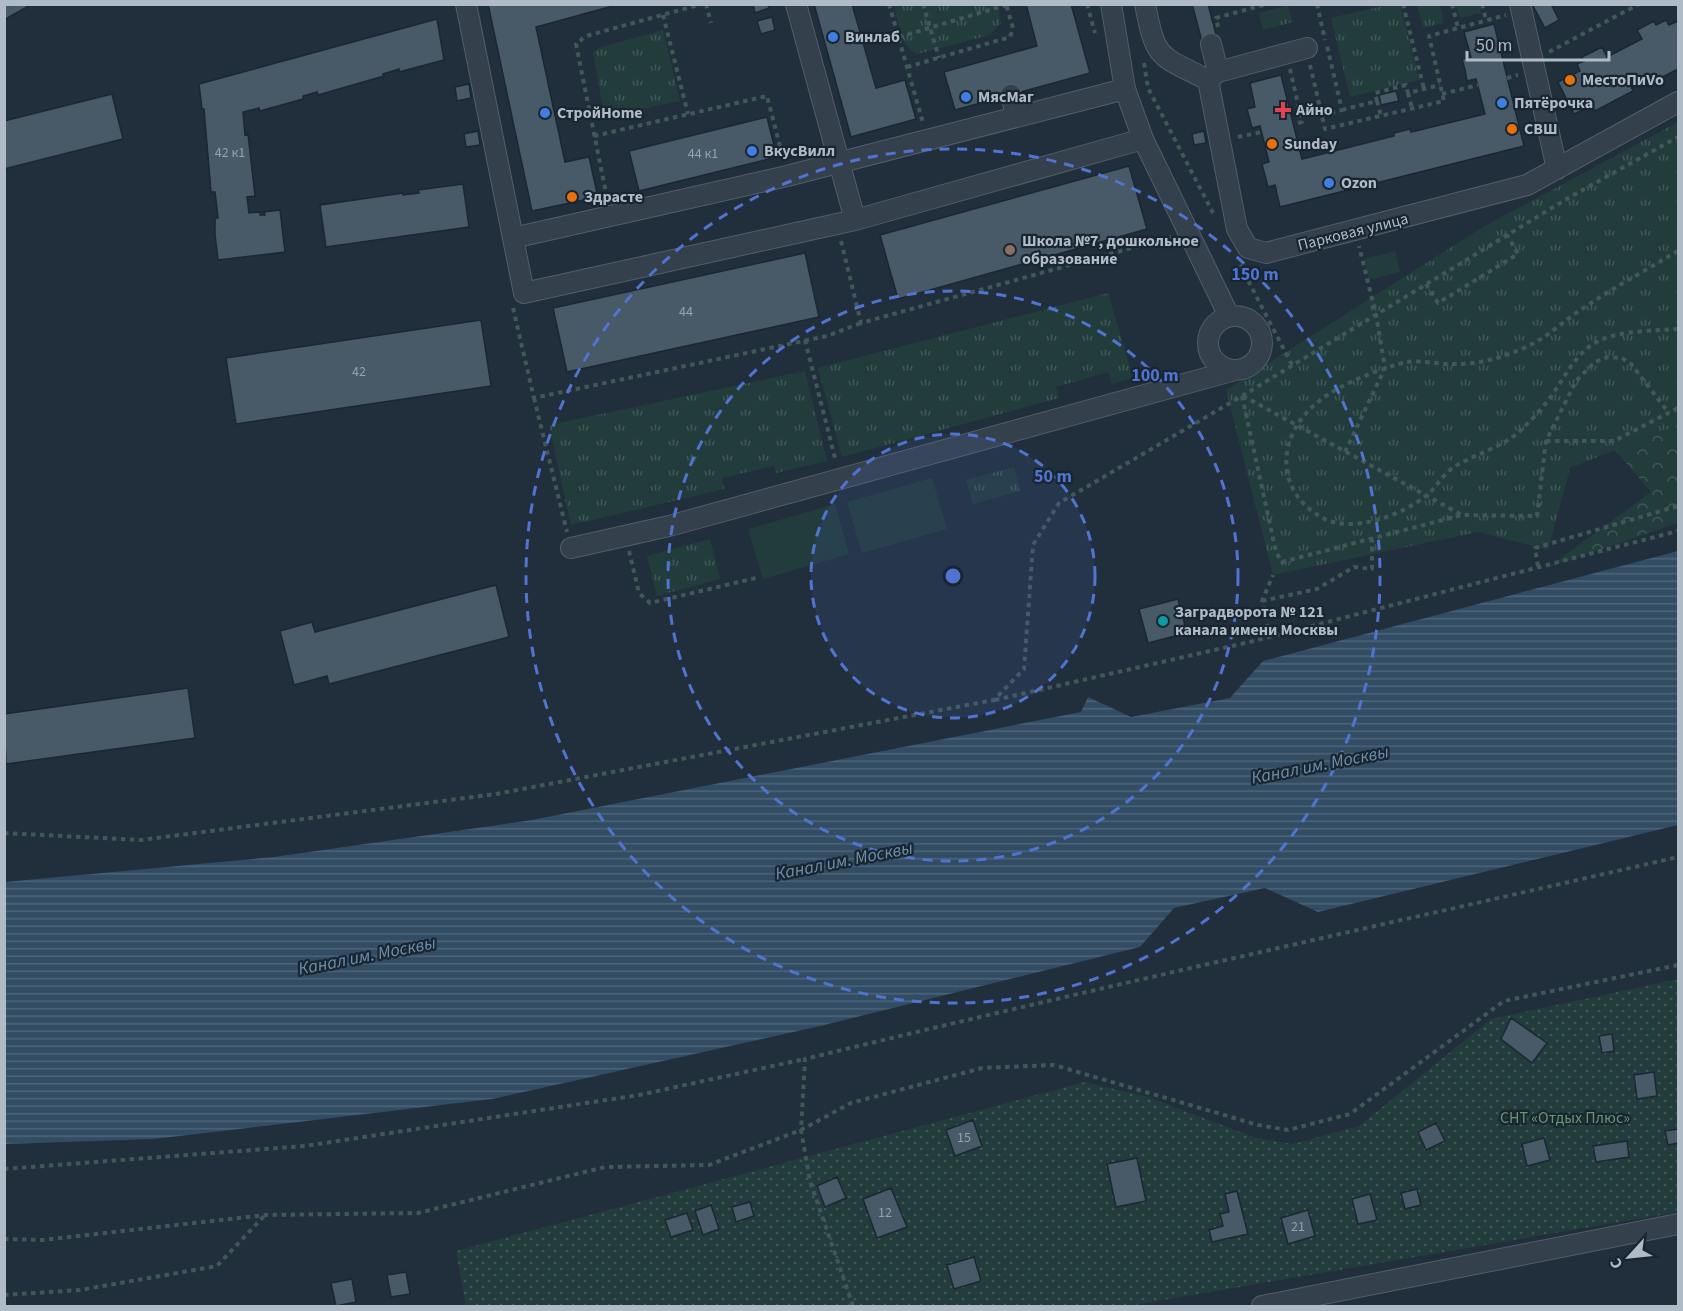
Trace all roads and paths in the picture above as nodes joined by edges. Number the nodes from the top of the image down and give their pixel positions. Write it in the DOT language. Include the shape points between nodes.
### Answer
graph roads {
  1 [pos="466,4"];
  2 [pos="704,4"];
  3 [pos="796,4"];
  4 [pos="889,4"];
  5 [pos="924,4"];
  6 [pos="1112,4"];
  7 [pos="1145,4"];
  8 [pos="1267,4"];
  9 [pos="1317,4"];
  10 [pos="1403,4"];
  11 [pos="1452,4"];
  12 [pos="1482,4"];
  13 [pos="1639,4"];
  14 [pos="1006,5"];
  15 [pos="1525,12"];
  16 [pos="663,15"];
  17 [pos="1486,20"];
  18 [pos="711,23"];
  19 [pos="930,27"];
  20 [pos="1458,28"];
  21 [pos="898,37"];
  22 [pos="1326,43"];
  23 [pos="1212,47"];
  24 [pos="1307,48"];
  25 [pos="1286,54"];
  26 [pos="1143,57"];
  27 [pos="939,58"];
  28 [pos="1534,60"];
  29 [pos="907,67"];
  30 [pos="1213,76"];
  31 [pos="1440,85"];
  32 [pos="1478,85"];
  33 [pos="1125,89"];
  34 [pos="1424,89"];
  35 [pos="1408,93"];
  36 [pos="1442,94"];
  37 [pos="1011,95"];
  38 [pos="1377,101"];
  39 [pos="1678,102"];
  40 [pos="1320,107"];
  41 [pos="1412,108"];
  42 [pos="1342,110"];
  43 [pos="1300,112"];
  44 [pos="688,114"];
  45 [pos="1322,115"];
  46 [pos="1381,116"];
  47 [pos="1017,117"];
  48 [pos="1294,124"];
  49 [pos="1262,132"];
  50 [pos="594,136"];
  51 [pos="1678,137"];
  52 [pos="1143,139"];
  53 [pos="928,141"];
  54 [pos="1220,142"];
  55 [pos="839,163"];
  56 [pos="1557,169"];
  57 [pos="787,176"];
  58 [pos="611,216"];
  59 [pos="1217,220"];
  60 [pos="846,222"];
  61 [pos="1355,231"];
  62 [pos="1187,232"];
  63 [pos="1507,235"];
  64 [pos="513,238"];
  65 [pos="1678,252"];
  66 [pos="1239,262"];
  67 [pos="1426,284"];
  68 [pos="524,293"];
  69 [pos="1376,315"];
  70 [pos="1229,316"];
  71 [pos="861,323"];
  72 [pos="1678,329"];
  73 [pos="805,340"];
  74 [pos="1292,365"];
  75 [pos="1385,368"];
  76 [pos="1235,370"];
  77 [pos="1242,396"];
  78 [pos="534,398"];
  79 [pos="1678,408"];
  80 [pos="1669,413"];
  81 [pos="1298,426"];
  82 [pos="1546,441"];
  83 [pos="1345,452"];
  84 [pos="840,479"];
  85 [pos="1427,496"];
  86 [pos="1678,506"];
  87 [pos="1462,515"];
  88 [pos="1678,531"];
  89 [pos="626,536"];
  90 [pos="1372,540"];
  91 [pos="571,548"];
  92 [pos="1538,566"];
  93 [pos="1273,575"];
  94 [pos="756,578"];
  95 [pos="1262,601"];
  96 [pos="1270,637"];
  97 [pos="994,700"];
  98 [pos="4,833"];
  99 [pos="1678,857"];
  100 [pos="1678,965"];
  101 [pos="805,1059"];
  102 [pos="801,1130"];
  103 [pos="4,1170"];
  104 [pos="265,1215"];
  105 [pos="1678,1224"];
  106 [pos="4,1239"];
  107 [pos="4,1295"];
  108 [pos="853,1306"];
  109 [pos="1263,1306"];
  1 -- 64 [label="street"];
  2 -- 16 [label="path"];
  2 -- 18 [label="path"];
  3 -- 55 [label="street"];
  4 -- 21 [label="path"];
  5 -- 19 [label="path"];
  6 -- 33 [label="street"];
  7 -- 30 [label="street" via="1156,49 1163,57"];
  8 -- 23 [label="path" via="1216,18 1223,42"];
  9 -- 22 [label="path"];
  10 -- 34 [label="path"];
  11 -- 20 [label="path"];
  12 -- 17 [label="path"];
  13 -- 28 [label="path"];
  14 -- 19 [label="path"];
  14 -- 27 [label="path" via="1013,28 1010,37"];
  15 -- 17 [label="path"];
  15 -- 28 [label="street"];
  16 -- 44 [label="path"];
  16 -- 50 [label="path" via="586,36 576,44"];
  17 -- 20 [label="path"];
  19 -- 21 [label="path"];
  19 -- 27 [label="path"];
  20 -- 31 [label="path" via="1429,36"];
  21 -- 29 [label="path"];
  22 -- 24 [label="path"];
  22 -- 42 [label="path"];
  23 -- 30 [label="street, Парковая улица"];
  24 -- 25 [label="street"];
  24 -- 40 [label="path"];
  25 -- 30 [label="street"];
  25 -- 43 [label="path"];
  26 -- 59 [label="path" via="1148,88"];
  27 -- 29 [label="path"];
  28 -- 56 [label="street"];
  29 -- 53 [label="path"];
  30 -- 54 [label="street, Парковая улица"];
  31 -- 34 [label="path"];
  31 -- 36 [label="path"];
  32 -- 36 [label="path"];
  33 -- 47 [label="street"];
  33 -- 52 [label="street"];
  34 -- 35 [label="path"];
  35 -- 38 [label="path" via="1406,85 1385,90 1375,93"];
  35 -- 41 [label="path"];
  36 -- 41 [label="path" via="1444,101"];
  37 -- 47 [label="street"];
  38 -- 42 [label="path"];
  38 -- 46 [label="path"];
  39 -- 56 [label="street, Парковая улица"];
  40 -- 43 [label="path"];
  40 -- 45 [label="path"];
  41 -- 46 [label="path"];
  42 -- 45 [label="path"];
  43 -- 48 [label="path" via="1302,122"];
  44 -- 50 [label="path"];
  44 -- 57 [label="path" via="767,96"];
  45 -- 46 [label="path" via="1325,129"];
  47 -- 53 [label="street"];
  49 -- 54 [label="path"];
  50 -- 58 [label="path"];
  51 -- 63 [label="path"];
  52 -- 60 [label="street"];
  52 -- 62 [label="street"];
  53 -- 55 [label="street"];
  54 -- 61 [label="street, Парковая улица" via="1237,230 1248,248 1266,253"];
  55 -- 57 [label="street"];
  55 -- 60 [label="street"];
  56 -- 61 [label="street, Парковая улица" via="1527,185 1493,196"];
  57 -- 58 [label="street"];
  58 -- 64 [label="street"];
  60 -- 68 [label="street"];
  60 -- 71 [label="path"];
  61 -- 69 [label="path"];
  62 -- 70 [label="street"];
  62 -- 71 [label="path"];
  63 -- 67 [label="path"];
  63 -- 67 [label="path" via="1518,254 1448,297 1438,303"];
  64 -- 68 [label="street"];
  65 -- 75 [label="path" via="1580,310 1528,347 1478,363 1406,362"];
  66 -- 74 [label="path"];
  67 -- 69 [label="path"];
  68 -- 78 [label="path" via="513,308"];
  69 -- 74 [label="path"];
  69 -- 75 [label="path"];
  70 -- 76 [label="street" via="1215,324 1208,341 1219,365"];
  70 -- 76 [label="street" via="1245,317 1252,322 1262,344 1251,365"];
  71 -- 73 [label="path"];
  72 -- 85 [label="path" via="1601,339 1591,345 1521,430 1506,442 1455,466"];
  73 -- 78 [label="path"];
  73 -- 84 [label="path"];
  74 -- 77 [label="path"];
  75 -- 81 [label="path" via="1335,391 1309,410"];
  75 -- 83 [label="path"];
  76 -- 84 [label="street"];
  77 -- 81 [label="path"];
  77 -- 90 [label="path" via="1278,558 1288,562"];
  77 -- 97 [label="path" via="1059,503 1033,545 1024,669"];
  78 -- 91 [label="path"];
  79 -- 80 [label="path"];
  80 -- 82 [label="path" via="1614,441"];
  80 -- 82 [label="path" via="1631,364 1622,358 1608,357 1584,370"];
  81 -- 83 [label="path"];
  81 -- 85 [label="path" via="1292,437 1286,476 1298,499 1324,519 1349,526 1364,524"];
  82 -- 87 [label="path" via="1538,516"];
  83 -- 85 [label="path"];
  84 -- 89 [label="street"];
  85 -- 87 [label="path"];
  86 -- 92 [label="path" via="1535,548"];
  87 -- 90 [label="path"];
  88 -- 92 [label="path"];
  89 -- 91 [label="street"];
  89 -- 94 [label="path" via="639,593 650,603"];
  90 -- 95 [label="path" via="1372,569 1354,567 1317,589"];
  92 -- 96 [label="path"];
  93 -- 95 [label="path"];
  95 -- 96 [label="path"];
  96 -- 97 [label="path"];
  97 -- 98 [label="path" via="496,794 141,840"];
  99 -- 101 [label="path" via="1097,988"];
  100 -- 102 [label="path" via="1504,1001 1350,1114 1288,1130 1258,1125 1054,1065 982,1068 851,1103"];
  101 -- 102 [label="path"];
  101 -- 103 [label="path" via="639,1095 305,1146"];
  102 -- 104 [label="path" via="709,1165 605,1167 418,1213"];
  102 -- 108 [label="path" via="810,1181"];
  104 -- 106 [label="path" via="44,1240"];
  104 -- 107 [label="path" via="217,1266 80,1290"];
  105 -- 109 [label="street"];
}
